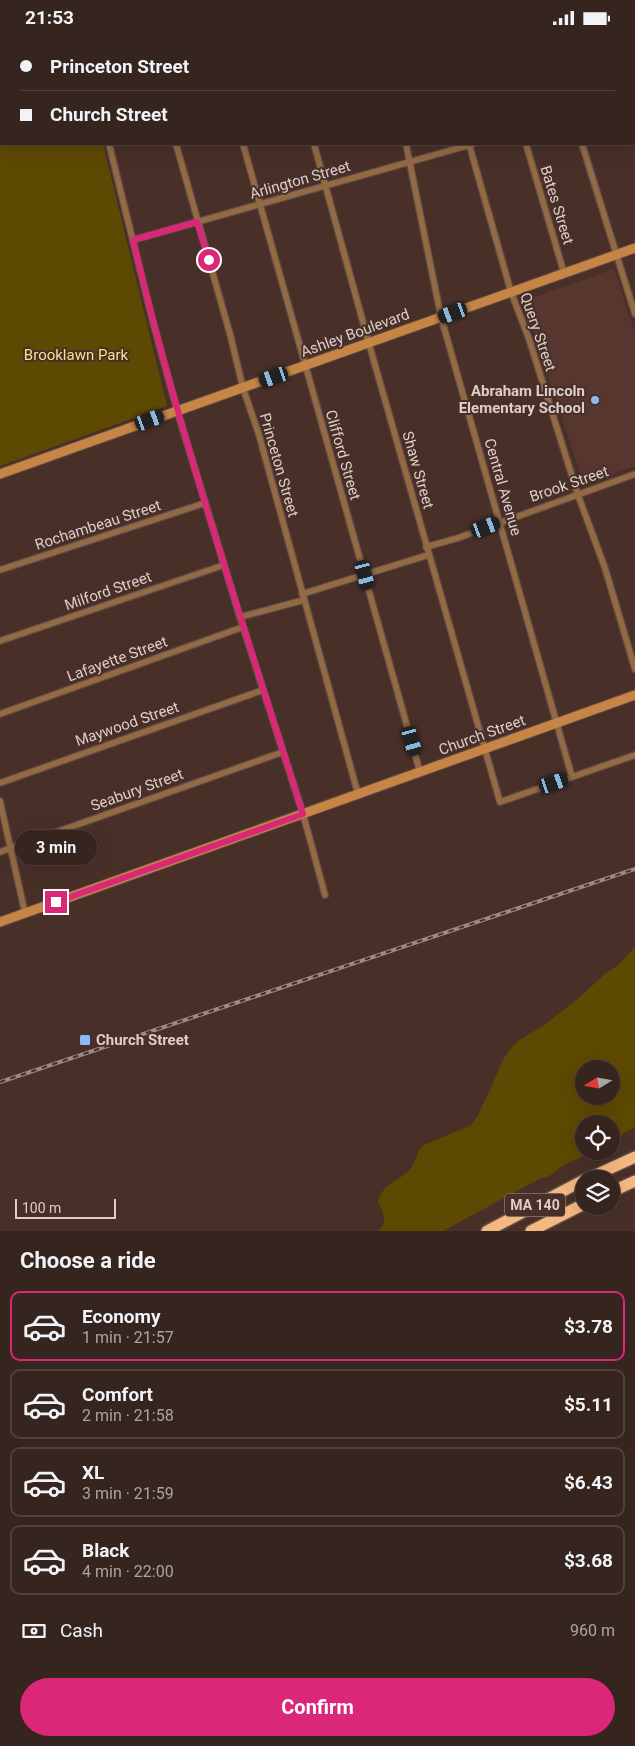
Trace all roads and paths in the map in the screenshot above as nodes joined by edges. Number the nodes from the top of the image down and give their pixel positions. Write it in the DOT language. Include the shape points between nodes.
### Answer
graph roads {
  1 [pos="109,145"];
  2 [pos="176,145"];
  3 [pos="243,145"];
  4 [pos="314,145"];
  5 [pos="406,145"];
  6 [pos="467,145"];
  7 [pos="470,145"];
  8 [pos="526,145"];
  9 [pos="582,145"];
  10 [pos="411,162"];
  11 [pos="325,185"];
  12 [pos="260,204"];
  13 [pos="197,222"];
  14 [pos="133,240"];
  15 [pos="635,248"];
  16 [pos="617,254"];
  17 [pos="564,273"];
  18 [pos="511,292"];
  19 [pos="635,314"];
  20 [pos="442,317"];
  21 [pos="368,344"];
  22 [pos="305,366"];
  23 [pos="243,388"];
  24 [pos="177,411"];
  25 [pos="0,474"];
  26 [pos="635,474"];
  27 [pos="578,495"];
  28 [pos="204,503"];
  29 [pos="499,521"];
  30 [pos="426,547"];
  31 [pos="428,555"];
  32 [pos="224,565"];
  33 [pos="0,570"];
  34 [pos="365,575"];
  35 [pos="303,597"];
  36 [pos="240,617"];
  37 [pos="243,627"];
  38 [pos="635,637"];
  39 [pos="627,640"];
  40 [pos="0,641"];
  41 [pos="635,669"];
  42 [pos="263,690"];
  43 [pos="635,695"];
  44 [pos="0,714"];
  45 [pos="557,723"];
  46 [pos="484,749"];
  47 [pos="283,752"];
  48 [pos="635,755"];
  49 [pos="420,772"];
  50 [pos="572,777"];
  51 [pos="0,783"];
  52 [pos="358,793"];
  53 [pos="0,801"];
  54 [pos="303,814"];
  55 [pos="11,849"];
  56 [pos="0,852"];
  57 [pos="325,895"];
  58 [pos="25,913"];
  59 [pos="0,922"];
  60 [pos="635,1157"];
  61 [pos="605,1170"];
  62 [pos="635,1181"];
  63 [pos="575,1184"];
  64 [pos="620,1187"];
  65 [pos="575,1209"];
  66 [pos="487,1231"];
  67 [pos="531,1231"];
  1 -- 14 [label="street"];
  2 -- 13 [label="street, Princeton Street"];
  3 -- 12 [label="street, Clifford Street"];
  4 -- 11 [label="street, Shaw Street"];
  5 -- 10 [label="street, Central Avenue"];
  6 -- 10 [label="street, Arlington Street"];
  7 -- 18 [label="street, Query Street"];
  8 -- 17 [label="street, Bates Street"];
  9 -- 16 [label="street"];
  10 -- 11 [label="street, Arlington Street"];
  10 -- 20 [label="street, Central Avenue"];
  11 -- 12 [label="street, Arlington Street"];
  11 -- 21 [label="street, Shaw Street"];
  12 -- 13 [label="street, Arlington Street"];
  12 -- 22 [label="street, Clifford Street"];
  13 -- 14 [label="street, Arlington Street"];
  13 -- 23 [label="street, Princeton Street"];
  14 -- 24 [label="street"];
  15 -- 16 [label="main road, Ashley Boulevard"];
  16 -- 17 [label="main road, Ashley Boulevard"];
  16 -- 19 [label="street"];
  17 -- 18 [label="main road, Ashley Boulevard"];
  18 -- 20 [label="main road, Ashley Boulevard"];
  18 -- 27 [label="street, Query Street"];
  20 -- 21 [label="main road, Ashley Boulevard"];
  20 -- 29 [label="street, Central Avenue"];
  21 -- 22 [label="main road, Ashley Boulevard"];
  21 -- 30 [label="street, Shaw Street"];
  22 -- 23 [label="main road, Ashley Boulevard"];
  22 -- 34 [label="street, Clifford Street"];
  23 -- 24 [label="main road, Ashley Boulevard"];
  23 -- 35 [label="street, Princeton Street"];
  24 -- 25 [label="main road, Ashley Boulevard"];
  24 -- 28 [label="street"];
  26 -- 27 [label="street, Brook Street"];
  27 -- 29 [label="street, Brook Street"];
  27 -- 39 [label="street, Query Street"];
  28 -- 32 [label="street"];
  28 -- 33 [label="street, Rochambeau Street"];
  29 -- 30 [label="street, Brook Street"];
  29 -- 45 [label="street, Central Avenue"];
  30 -- 31 [label="street, Shaw Street"];
  31 -- 34 [label="street"];
  31 -- 46 [label="street, Shaw Street"];
  32 -- 36 [label="street"];
  32 -- 40 [label="street, Milford Street"];
  34 -- 35 [label="street"];
  34 -- 49 [label="street, Clifford Street"];
  35 -- 36 [label="street"];
  35 -- 52 [label="street, Princeton Street"];
  36 -- 37 [label="street"];
  37 -- 42 [label="street"];
  37 -- 44 [label="street, Lafayette Street"];
  38 -- 39 [label="street"];
  39 -- 41 [label="street, Query Street"];
  42 -- 47 [label="street"];
  42 -- 51 [label="street, Maywood Street"];
  43 -- 45 [label="main road, Church Street"];
  45 -- 46 [label="main road, Church Street"];
  45 -- 50 [label="street, Central Avenue"];
  46 -- 49 [label="main road, Church Street"];
  46 -- 50 [label="street, Shaw Street" via="500,802"];
  47 -- 54 [label="street"];
  47 -- 55 [label="street, Seabury Street"];
  48 -- 50 [label="street"];
  49 -- 52 [label="main road, Church Street"];
  52 -- 54 [label="main road, Church Street"];
  53 -- 55 [label="street"];
  54 -- 57 [label="street"];
  54 -- 58 [label="main road, Church Street"];
  55 -- 56 [label="street, Seabury Street"];
  55 -- 58 [label="street"];
  58 -- 59 [label="main road, Church Street"];
  60 -- 61 [label="highway, MA 140"];
  62 -- 64 [label="highway"];
  63 -- 66 [label="highway, MA 140"];
  65 -- 67 [label="highway, MA 140"];
}
